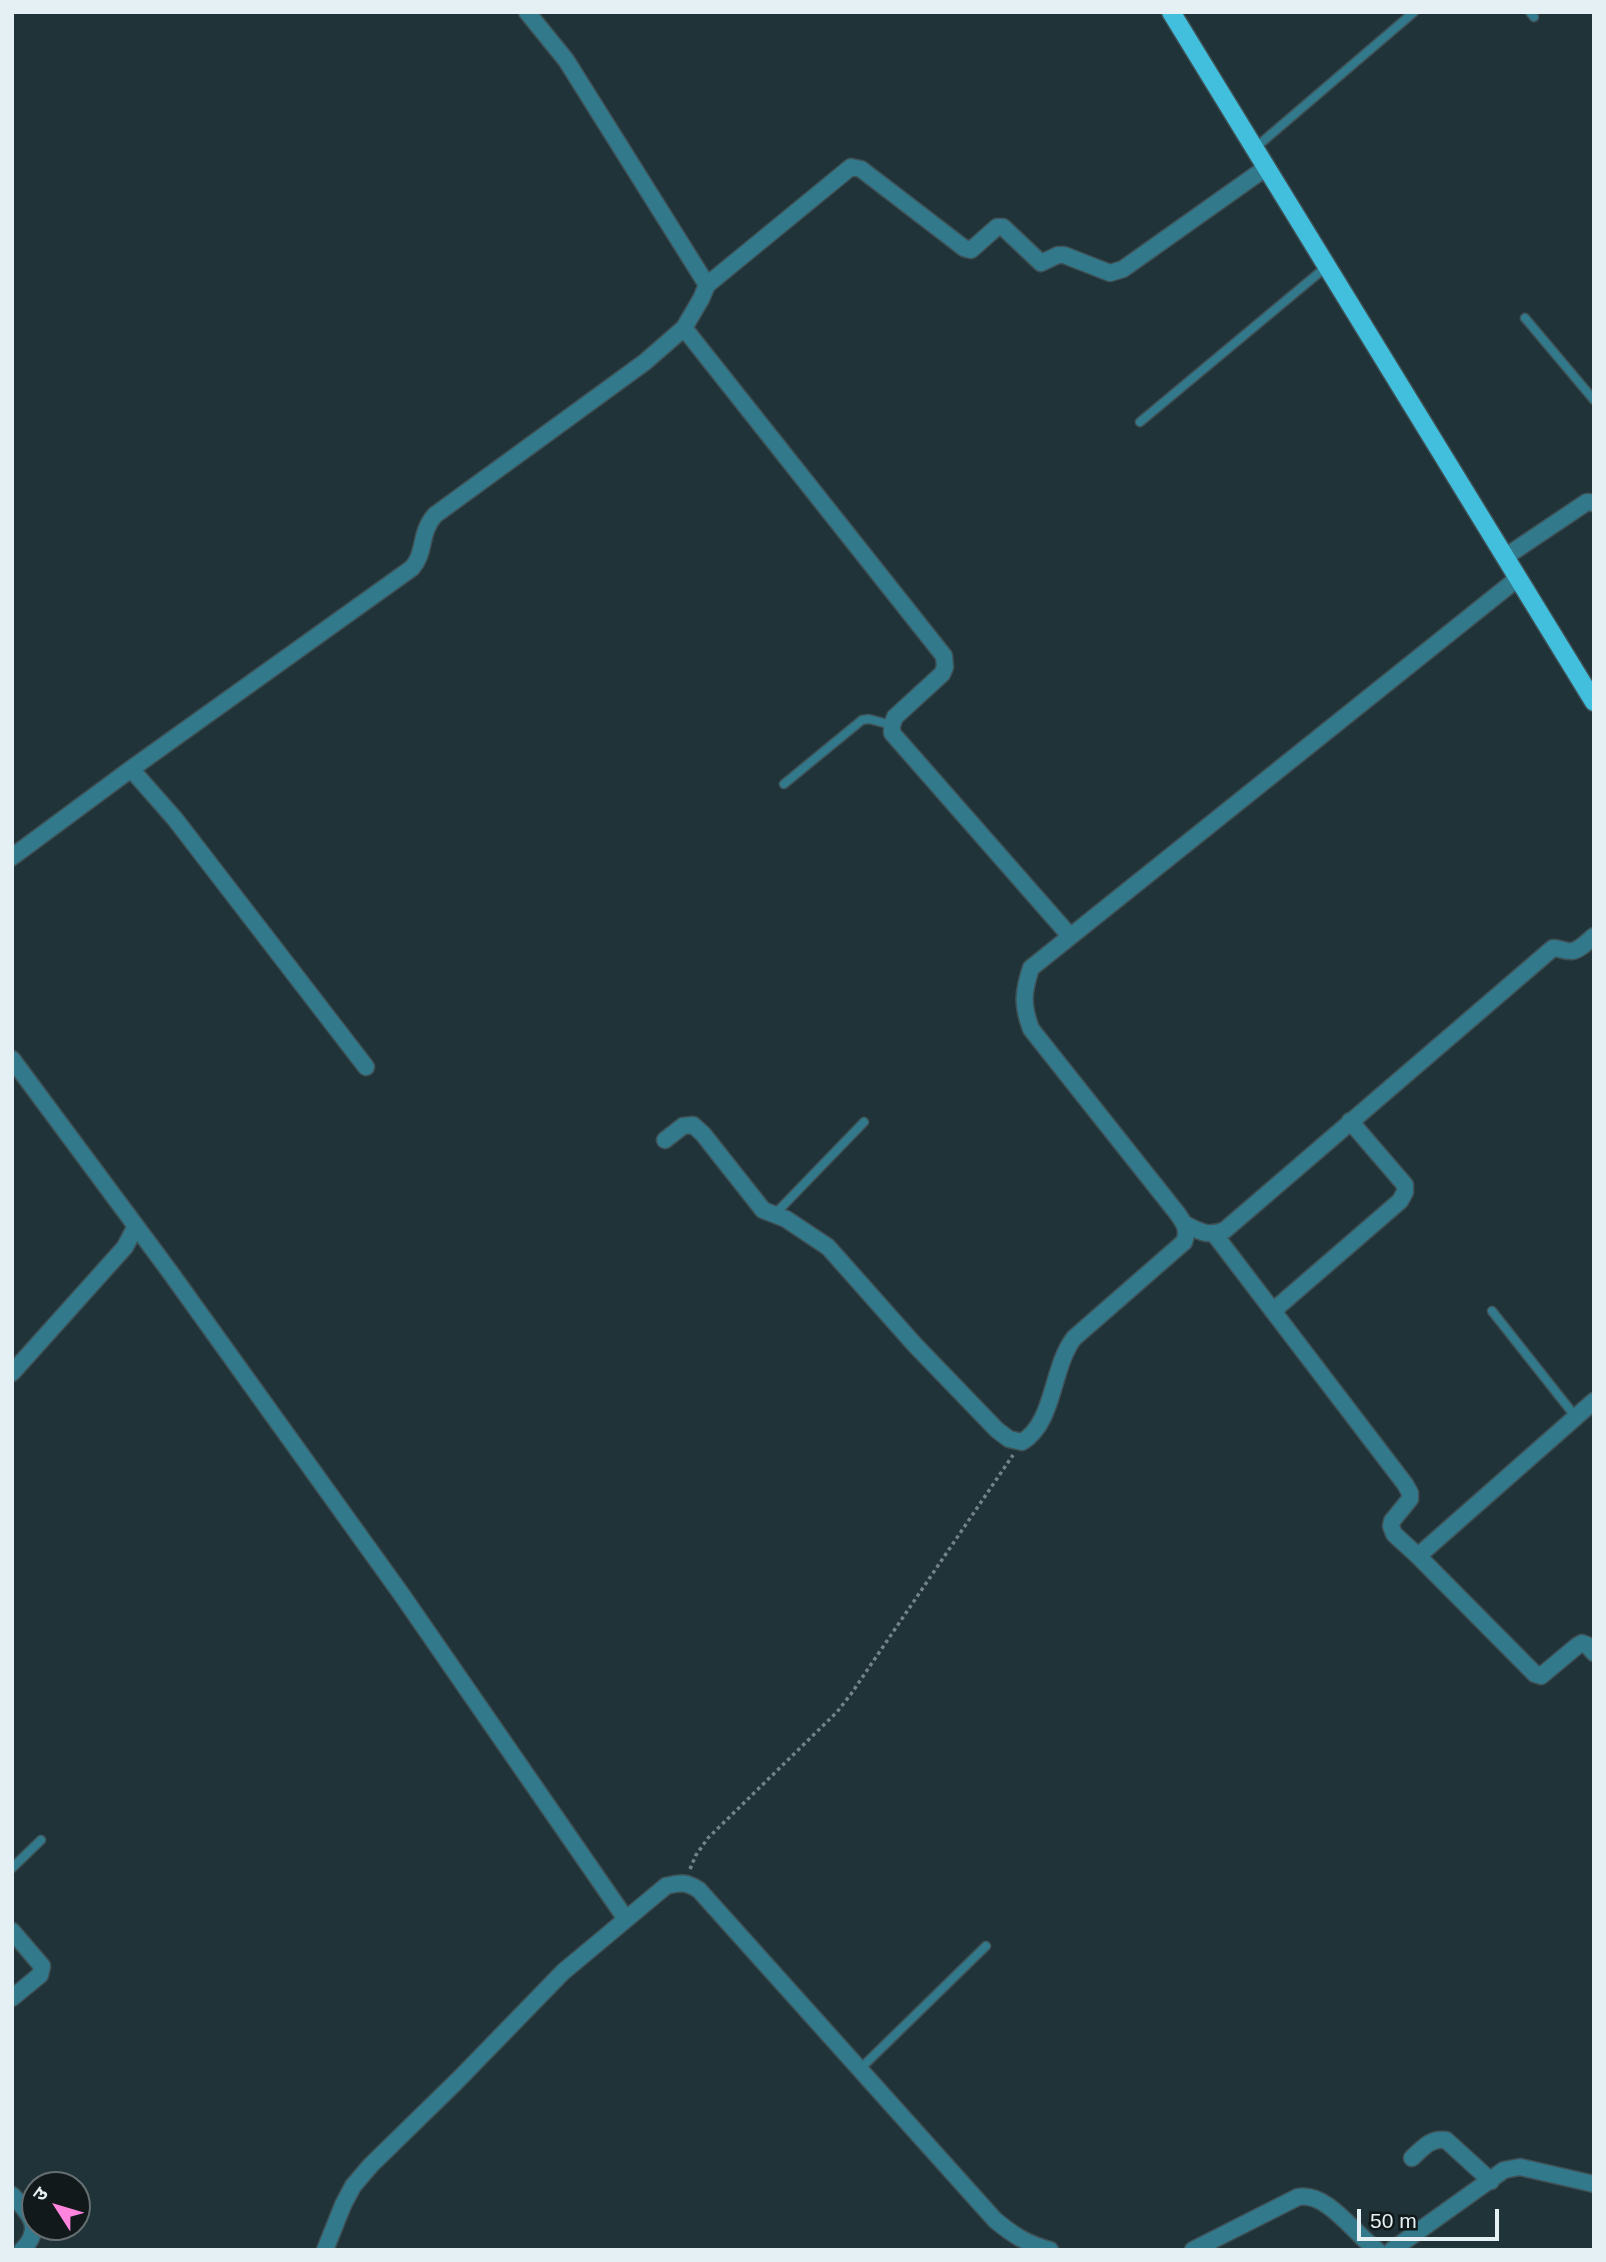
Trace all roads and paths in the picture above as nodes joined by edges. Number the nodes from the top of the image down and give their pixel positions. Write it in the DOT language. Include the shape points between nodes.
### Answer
graph roads {
  1 [pos="527,12"];
  2 [pos="1171,12"];
  3 [pos="1413,12"];
  4 [pos="1255,148"];
  5 [pos="1267,167"];
  6 [pos="1327,266"];
  7 [pos="707,285"];
  8 [pos="1525,318"];
  9 [pos="684,328"];
  10 [pos="1594,401"];
  11 [pos="1140,422"];
  12 [pos="1591,499"];
  13 [pos="1505,557"];
  14 [pos="1517,579"];
  15 [pos="1594,702"];
  16 [pos="892,725"];
  17 [pos="131,769"];
  18 [pos="784,784"];
  19 [pos="12,857"];
  20 [pos="1069,936"];
  21 [pos="1594,936"];
  22 [pos="12,1059"];
  23 [pos="366,1067"];
  24 [pos="1350,1121"];
  25 [pos="864,1122"];
  26 [pos="665,1140"];
  27 [pos="774,1215"];
  28 [pos="1185,1224"];
  29 [pos="136,1226"];
  30 [pos="1215,1235"];
  31 [pos="1274,1310"];
  32 [pos="1492,1311"];
  33 [pos="12,1373"];
  34 [pos="1594,1401"];
  35 [pos="1575,1416"];
  36 [pos="1022,1442"];
  37 [pos="1418,1556"];
  38 [pos="1594,1653"];
  39 [pos="41,1840"];
  40 [pos="12,1868"];
  41 [pos="692,1885"];
  42 [pos="626,1919"];
  43 [pos="12,1931"];
  44 [pos="986,1946"];
  45 [pos="12,1998"];
  46 [pos="860,2069"];
  47 [pos="1412,2158"];
  48 [pos="1491,2181"];
  49 [pos="1594,2183"];
  50 [pos="12,2195"];
  51 [pos="1369,2247"];
  52 [pos="1200,2248"];
  53 [pos="22,2250"];
  54 [pos="325,2250"];
  55 [pos="1050,2250"];
  56 [pos="1392,2250"];
  1 -- 7 [label="street" via="566,60"];
  2 -- 4 [label="main road"];
  3 -- 4 [label="lane"];
  4 -- 5 [label="main road"];
  5 -- 6 [label="main road"];
  5 -- 7 [label="street" via="1123,269 1110,273 1065,255 1041,263 1003,227 971,250 964,248 862,169 851,167"];
  6 -- 11 [label="lane"];
  6 -- 13 [label="main road"];
  7 -- 9 [label="street"];
  8 -- 10 [label="lane"];
  9 -- 16 [label="street" via="944,656 942,674"];
  9 -- 17 [label="street" via="645,362 435,515 427,524 418,562 412,568"];
  12 -- 13 [label="street"];
  13 -- 14 [label="main road"];
  14 -- 15 [label="main road"];
  14 -- 20 [label="street"];
  16 -- 18 [label="lane" via="862,720"];
  16 -- 20 [label="street" via="897,739"];
  17 -- 19 [label="street"];
  17 -- 23 [label="street"];
  20 -- 28 [label="street" via="1031,968 1024,988 1024,1012 1031,1029"];
  21 -- 24 [label="street" via="1572,951 1553,948"];
  22 -- 29 [label="street"];
  24 -- 30 [label="street"];
  24 -- 31 [label="street" via="1405,1185 1405,1192"];
  25 -- 27 [label="lane"];
  26 -- 27 [label="street" via="682,1126 693,1125 763,1210"];
  27 -- 36 [label="street" via="828,1247 997,1430"];
  28 -- 30 [label="street"];
  28 -- 36 [label="street" via="1184,1242 1068,1346 1041,1423"];
  29 -- 33 [label="street" via="125,1247"];
  29 -- 42 [label="street" via="402,1595"];
  30 -- 31 [label="street"];
  31 -- 37 [label="street" via="1405,1484 1410,1499 1391,1526"];
  32 -- 35 [label="lane"];
  34 -- 35 [label="street"];
  35 -- 37 [label="street"];
  36 -- 41 [label="path" via="837,1712 708,1838 690,1868"];
  37 -- 38 [label="street" via="1535,1674 1547,1673 1582,1643"];
  39 -- 40 [label="lane"];
  41 -- 42 [label="street" via="666,1886"];
  41 -- 46 [label="street"];
  42 -- 54 [label="street" via="563,1972 371,2165 343,2205"];
  43 -- 45 [label="street" via="42,1970"];
  44 -- 46 [label="lane"];
  46 -- 55 [label="street" via="995,2220 1029,2245"];
  47 -- 48 [label="street" via="1430,2141 1446,2140"];
  48 -- 49 [label="street" via="1513,2167"];
  48 -- 56 [label="street"];
  50 -- 53 [label="street" via="32,2217 31,2239"];
  51 -- 52 [label="street" via="1322,2200 1305,2196"];
}
